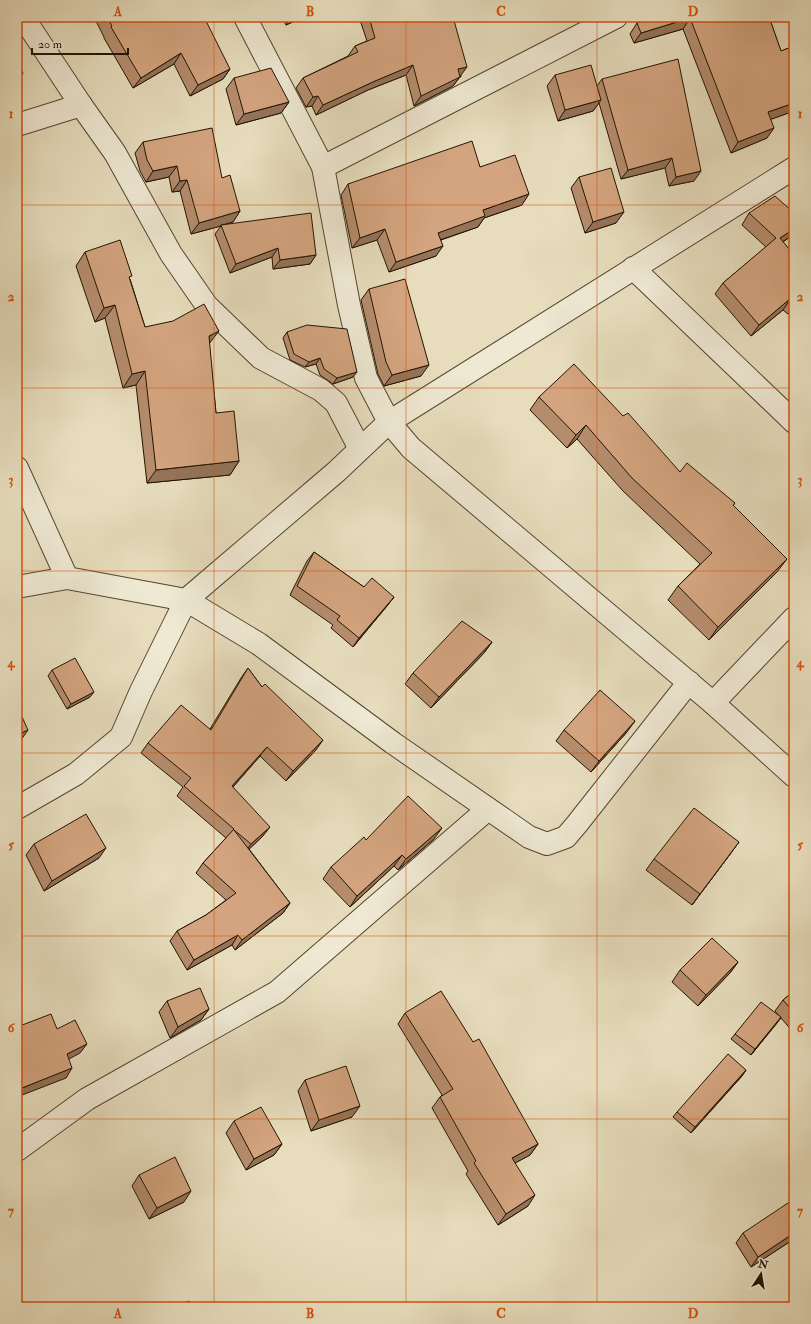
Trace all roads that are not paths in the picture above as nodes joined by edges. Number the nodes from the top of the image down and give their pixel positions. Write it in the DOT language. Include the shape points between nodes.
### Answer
graph roads {
  1 [pos="23,17"];
  2 [pos="245,17"];
  3 [pos="616,17"];
  4 [pos="81,105"];
  5 [pos="17,125"];
  6 [pos="323,167"];
  7 [pos="794,168"];
  8 [pos="633,268"];
  9 [pos="389,422"];
  10 [pos="794,422"];
  11 [pos="360,449"];
  12 [pos="17,468"];
  13 [pos="67,578"];
  14 [pos="17,587"];
  15 [pos="186,600"];
  16 [pos="794,618"];
  17 [pos="689,682"];
  18 [pos="714,703"];
  19 [pos="794,776"];
  20 [pos="17,808"];
  21 [pos="488,809"];
  22 [pos="17,1150"];
  1 -- 4 [label="street"];
  2 -- 6 [label="street"];
  3 -- 6 [label="street"];
  4 -- 5 [label="street"];
  4 -- 11 [label="street" via="115,153 171,254 207,306 261,358 321,390 336,403"];
  6 -- 9 [label="street" via="349,305 366,378"];
  7 -- 8 [label="street"];
  8 -- 9 [label="street"];
  8 -- 10 [label="street"];
  9 -- 11 [label="street"];
  9 -- 17 [label="street" via="411,448"];
  11 -- 15 [label="street"];
  12 -- 13 [label="street"];
  13 -- 14 [label="street"];
  13 -- 15 [label="street"];
  15 -- 20 [label="street" via="121,737 76,774"];
  15 -- 21 [label="street" via="259,644"];
  16 -- 18 [label="street"];
  17 -- 18 [label="street"];
  17 -- 21 [label="street" via="566,837 547,844 529,838"];
  18 -- 19 [label="street"];
  21 -- 22 [label="street" via="277,992 87,1099"];
}
